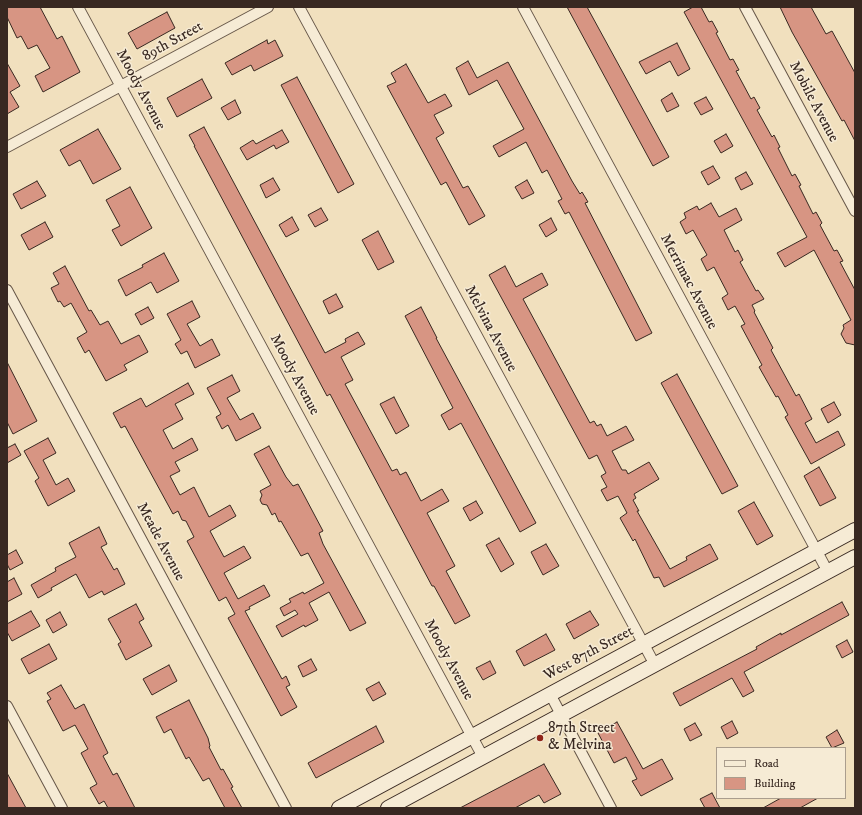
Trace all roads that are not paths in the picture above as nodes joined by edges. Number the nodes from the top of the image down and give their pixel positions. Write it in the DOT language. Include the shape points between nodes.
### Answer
graph roads {
  1 [pos="78,7"];
  2 [pos="268,7"];
  3 [pos="299,7"];
  4 [pos="523,7"];
  5 [pos="745,7"];
  6 [pos="121,87"];
  7 [pos="7,147"];
  8 [pos="855,211"];
  9 [pos="7,290"];
  10 [pos="855,530"];
  11 [pos="816,550"];
  12 [pos="855,557"];
  13 [pos="828,572"];
  14 [pos="643,644"];
  15 [pos="654,665"];
  16 [pos="550,694"];
  17 [pos="7,706"];
  18 [pos="562,715"];
  19 [pos="472,736"];
  20 [pos="483,757"];
  21 [pos="62,808"];
  22 [pos="286,808"];
  23 [pos="339,808"];
  24 [pos="389,808"];
  25 [pos="611,808"];
  1 -- 6 [label="street, Moody Avenue"];
  2 -- 6 [label="street, 89th Street"];
  3 -- 14 [label="street, Melvina Avenue"];
  4 -- 11 [label="street, Merrimac Avenue"];
  5 -- 8 [label="street, Mobile Avenue"];
  6 -- 7 [label="street, 89th Street"];
  6 -- 19 [label="street, Moody Avenue"];
  9 -- 22 [label="street, Meade Avenue"];
  10 -- 11 [label="main road, West 87th Street"];
  11 -- 13 [label="street, Merrimac Avenue"];
  11 -- 14 [label="main road, West 87th Street"];
  12 -- 13 [label="main road"];
  13 -- 15 [label="main road"];
  14 -- 15 [label="street, Melvina Avenue"];
  14 -- 16 [label="main road, West 87th Street"];
  15 -- 18 [label="main road"];
  16 -- 18 [label="street"];
  16 -- 19 [label="main road, West 87th Street"];
  17 -- 21 [label="street"];
  18 -- 20 [label="main road"];
  18 -- 25 [label="street"];
  19 -- 20 [label="street, Moody Avenue"];
  19 -- 23 [label="main road, West 87th Street"];
  20 -- 24 [label="main road"];
}
